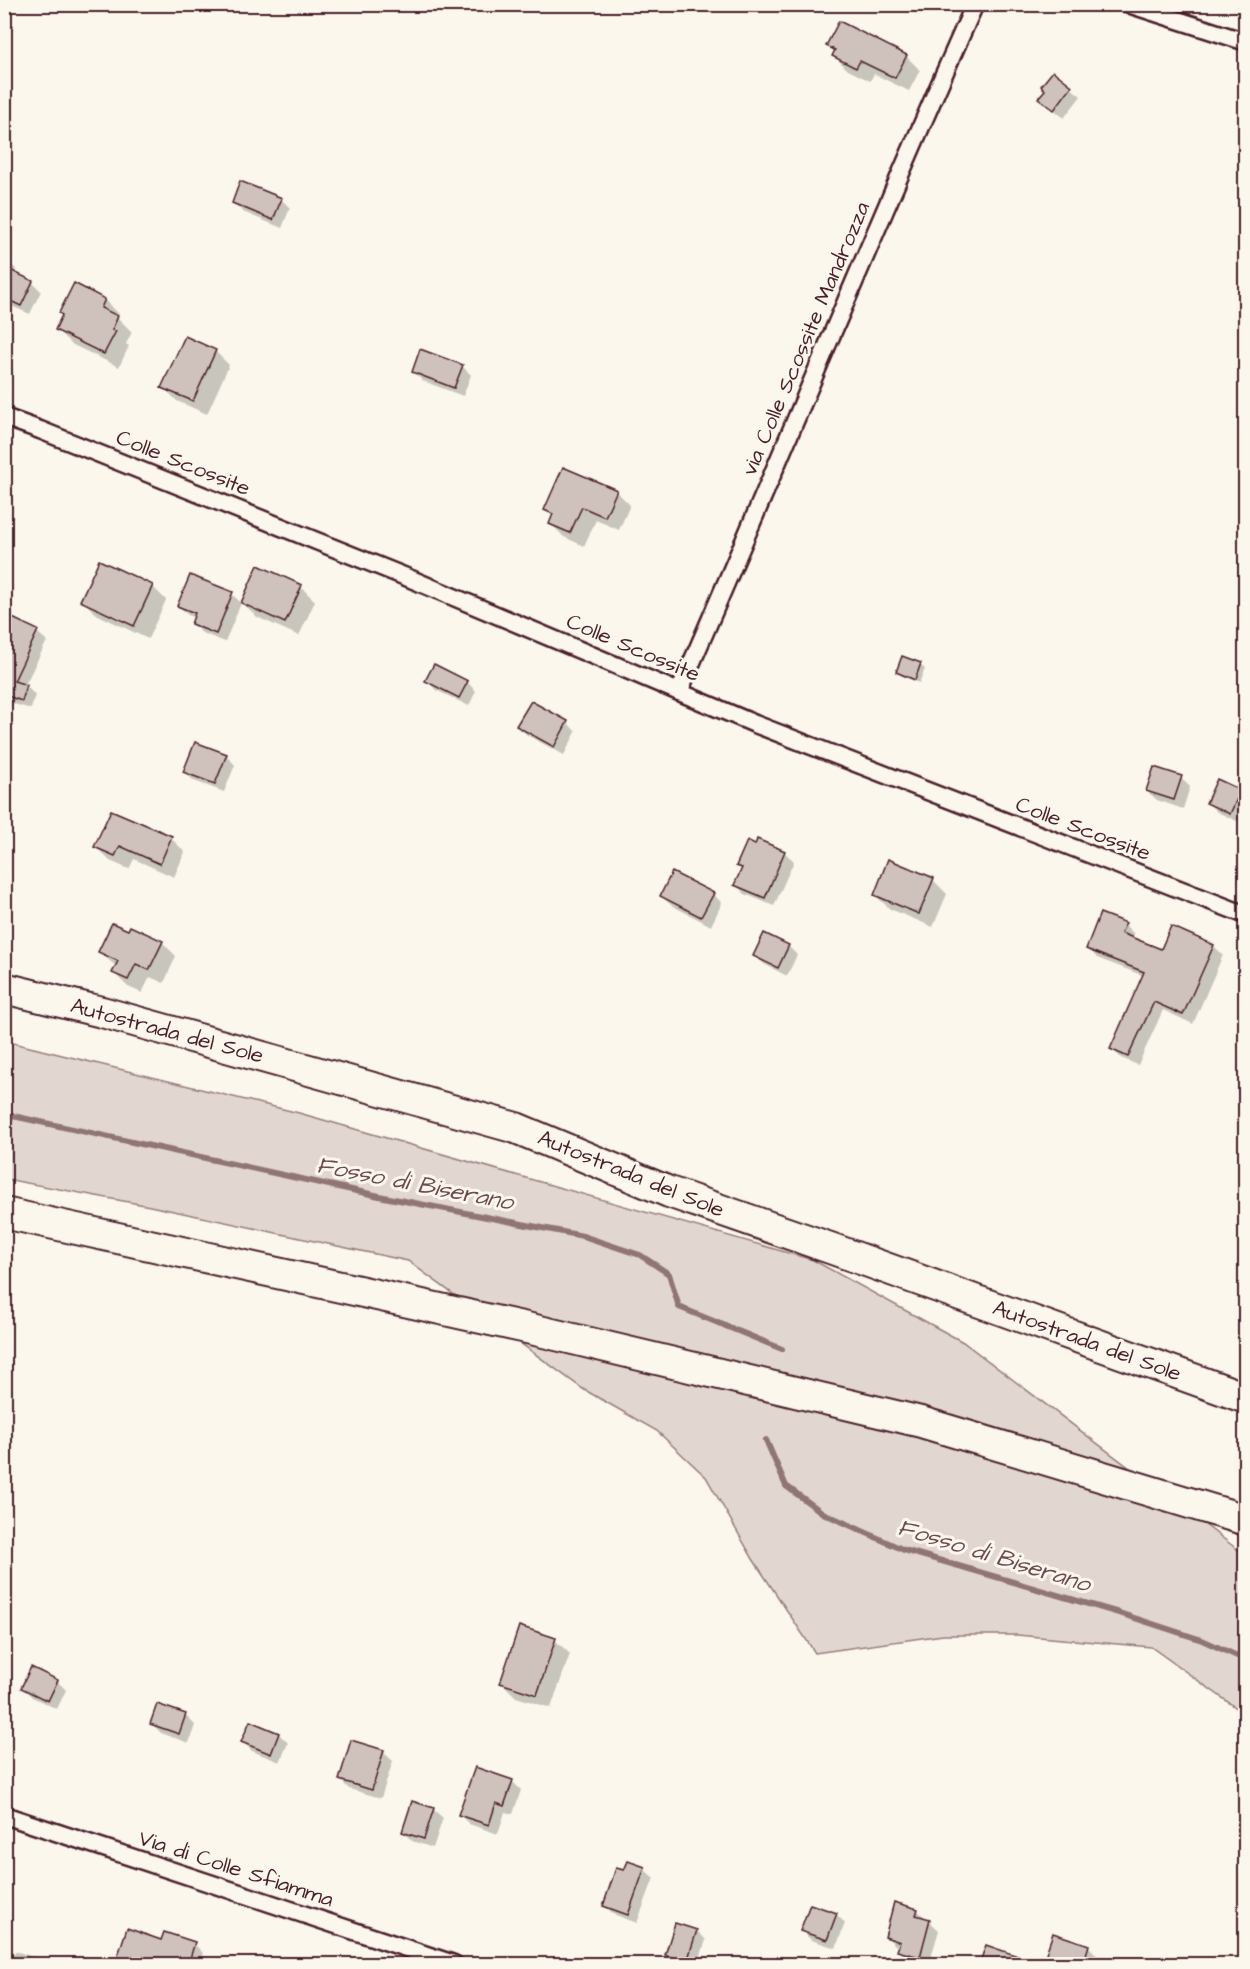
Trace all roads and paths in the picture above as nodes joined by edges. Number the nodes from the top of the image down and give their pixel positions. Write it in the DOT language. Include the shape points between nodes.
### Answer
graph roads {
  1 [pos="975,4"];
  2 [pos="1128,4"];
  3 [pos="1245,42"];
  4 [pos="4,417"];
  5 [pos="679,692"];
  6 [pos="1245,915"];
  7 [pos="4,988"];
  8 [pos="4,1213"];
  9 [pos="1245,1398"];
  10 [pos="1245,1520"];
  11 [pos="4,1815"];
  12 [pos="453,1965"];
  1 -- 5 [label="street, via Colle Scossite Mandrozza"];
  2 -- 3 [label="street"];
  4 -- 5 [label="street, Colle Scossite"];
  5 -- 6 [label="street, Colle Scossite"];
  7 -- 9 [label="highway, Autostrada del Sole" via="516,1128 669,1192"];
  8 -- 10 [label="highway" via="527,1328 921,1422"];
  11 -- 12 [label="street, Via di Colle Sfiamma"];
}
